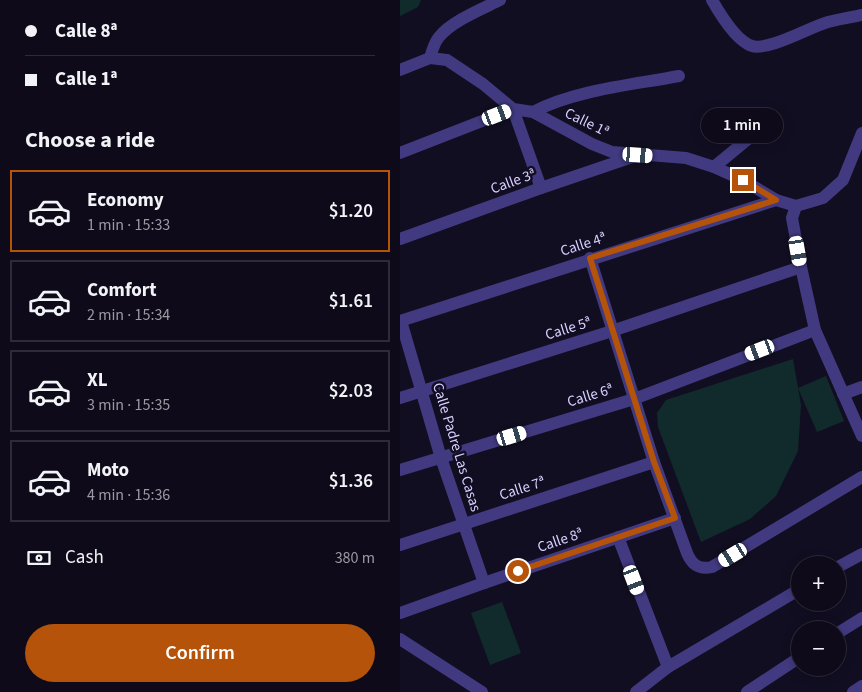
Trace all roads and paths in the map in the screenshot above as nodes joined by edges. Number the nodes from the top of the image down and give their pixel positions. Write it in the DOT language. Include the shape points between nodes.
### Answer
graph roads {
  1 [pos="500,0"];
  2 [pos="712,0"];
  3 [pos="862,15"];
  4 [pos="430,58"];
  5 [pos="400,70"];
  6 [pos="679,76"];
  7 [pos="513,109"];
  8 [pos="533,112"];
  9 [pos="768,117"];
  10 [pos="862,133"];
  11 [pos="400,153"];
  12 [pos="638,155"];
  13 [pos="714,167"];
  14 [pos="541,188"];
  15 [pos="776,200"];
  16 [pos="796,206"];
  17 [pos="400,239"];
  18 [pos="590,258"];
  19 [pos="801,267"];
  20 [pos="400,321"];
  21 [pos="815,330"];
  22 [pos="612,331"];
  23 [pos="862,387"];
  24 [pos="422,391"];
  25 [pos="843,394"];
  26 [pos="400,398"];
  27 [pos="634,399"];
  28 [pos="862,436"];
  29 [pos="441,458"];
  30 [pos="654,462"];
  31 [pos="400,470"];
  32 [pos="862,478"];
  33 [pos="675,518"];
  34 [pos="464,524"];
  35 [pos="618,537"];
  36 [pos="400,545"];
  37 [pos="862,554"];
  38 [pos="846,563"];
  39 [pos="484,583"];
  40 [pos="791,595"];
  41 [pos="400,613"];
  42 [pos="862,618"];
  43 [pos="846,628"];
  44 [pos="400,639"];
  45 [pos="791,663"];
  46 [pos="668,667"];
  47 [pos="862,686"];
  48 [pos="482,692"];
  49 [pos="636,692"];
  50 [pos="747,692"];
  51 [pos="853,692"];
  1 -- 4 [label="street" via="450,27 434,45"];
  2 -- 3 [label="street" via="722,18 752,46 763,46 827,22"];
  4 -- 5 [label="street"];
  4 -- 7 [label="street" via="447,60"];
  6 -- 8 [label="street" via="552,102"];
  7 -- 8 [label="street, Calle 1ª"];
  7 -- 11 [label="street"];
  7 -- 14 [label="street"];
  8 -- 12 [label="street, Calle 1ª" via="592,144 612,152"];
  9 -- 13 [label="street" via="760,129"];
  10 -- 16 [label="street" via="843,180 823,198"];
  12 -- 13 [label="street, Calle 1ª" via="686,158"];
  12 -- 14 [label="street, Calle 3ª"];
  13 -- 15 [label="street, Calle 1ª"];
  14 -- 17 [label="street, Calle 3ª"];
  15 -- 16 [label="street, Calle 1ª"];
  15 -- 18 [label="street, Calle 4ª"];
  16 -- 19 [label="street" via="792,218"];
  18 -- 20 [label="street, Calle 4ª"];
  18 -- 22 [label="street"];
  19 -- 21 [label="street"];
  19 -- 22 [label="street, Calle 5ª"];
  20 -- 24 [label="street, Calle Padre Las Casas"];
  21 -- 25 [label="street"];
  21 -- 27 [label="street, Calle 6ª"];
  22 -- 24 [label="street, Calle 5ª"];
  22 -- 27 [label="street"];
  23 -- 25 [label="street"];
  24 -- 26 [label="street, Calle 5ª"];
  24 -- 29 [label="street, Calle Padre Las Casas"];
  25 -- 28 [label="street"];
  27 -- 29 [label="street, Calle 6ª"];
  27 -- 30 [label="street"];
  29 -- 31 [label="street, Calle 6ª"];
  29 -- 34 [label="street, Calle Padre Las Casas"];
  30 -- 33 [label="street"];
  30 -- 34 [label="street, Calle 7ª"];
  32 -- 33 [label="street" via="705,569 689,559"];
  33 -- 35 [label="street, Calle 8ª"];
  34 -- 36 [label="street, Calle 7ª"];
  34 -- 39 [label="street, Calle Padre Las Casas"];
  35 -- 39 [label="street, Calle 8ª"];
  35 -- 46 [label="street"];
  37 -- 38 [label="street"];
  39 -- 41 [label="street, Calle 8ª"];
  40 -- 46 [label="street"];
  42 -- 43 [label="street"];
  44 -- 48 [label="street"];
  45 -- 50 [label="street"];
  46 -- 49 [label="street"];
  47 -- 51 [label="street"];
}
